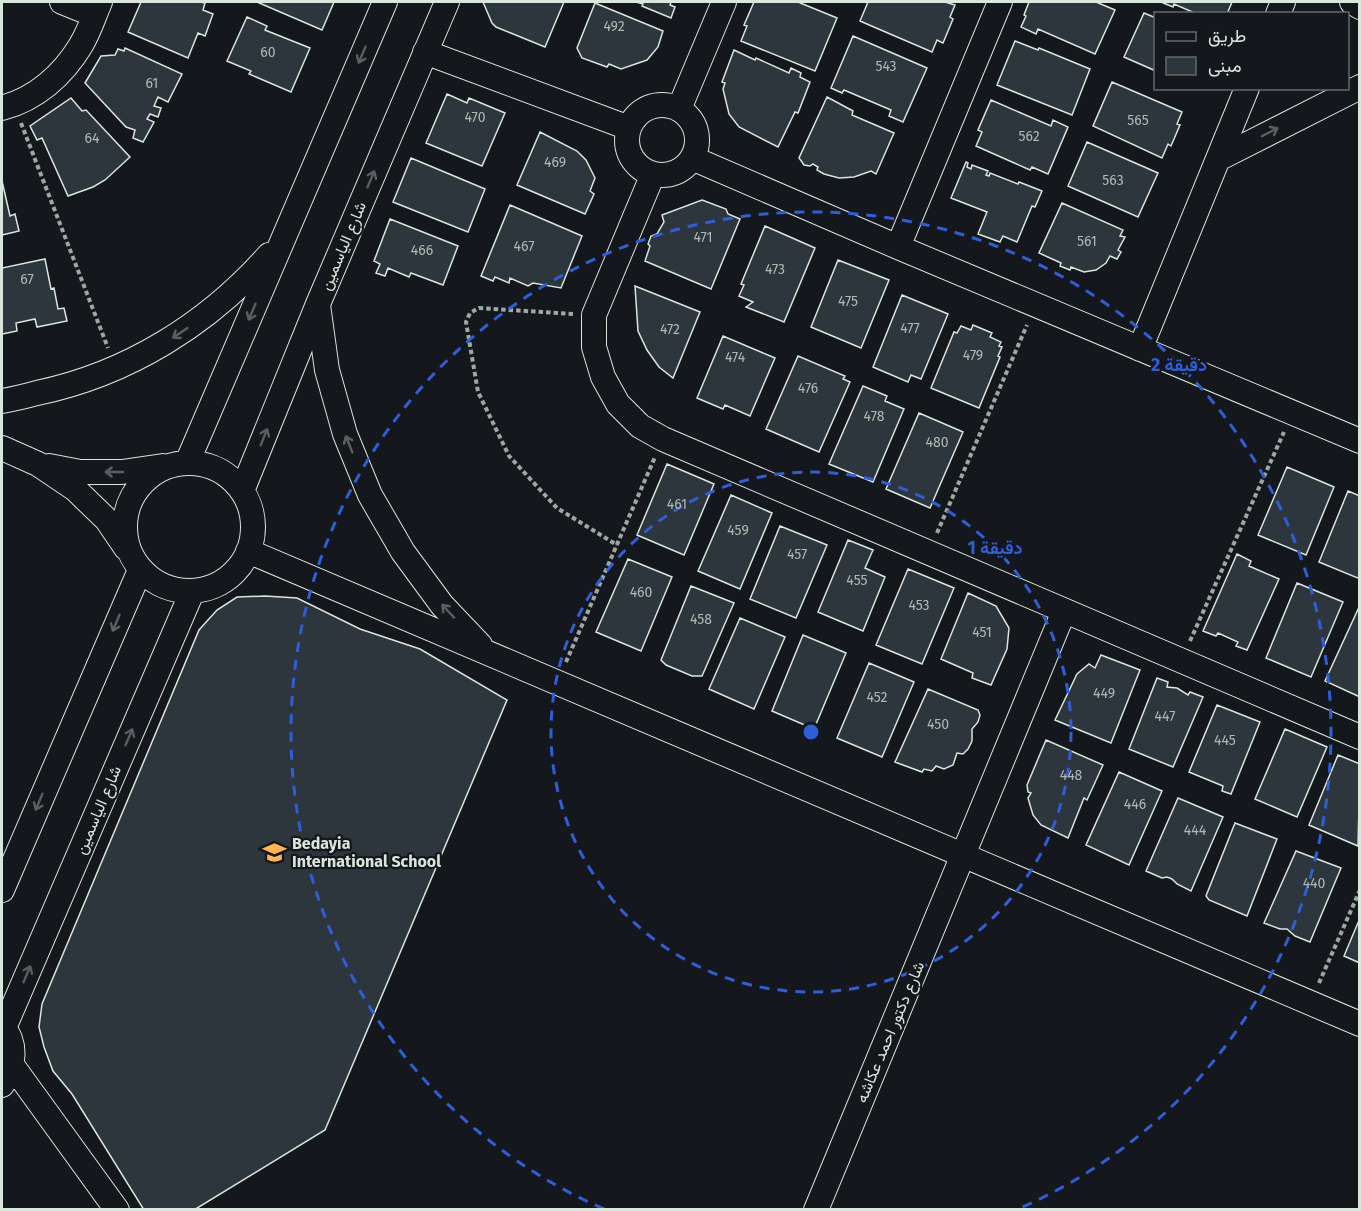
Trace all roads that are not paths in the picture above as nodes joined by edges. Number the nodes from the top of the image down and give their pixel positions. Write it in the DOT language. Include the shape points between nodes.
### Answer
graph roads {
  1 [pos="62,2"];
  2 [pos="385,2"];
  3 [pos="447,2"];
  4 [pos="724,2"];
  5 [pos="1000,2"];
  6 [pos="1352,2"];
  7 [pos="1359,7"];
  8 [pos="97,8"];
  9 [pos="425,52"];
  10 [pos="1359,87"];
  11 [pos="1246,90"];
  12 [pos="8,106"];
  13 [pos="679,109"];
  14 [pos="629,128"];
  15 [pos="692,158"];
  16 [pos="1218,159"];
  17 [pos="653,174"];
  18 [pos="284,237"];
  19 [pos="898,247"];
  20 [pos="318,304"];
  21 [pos="1140,349"];
  22 [pos="2,400"];
  23 [pos="1359,441"];
  24 [pos="2,448"];
  25 [pos="38,464"];
  26 [pos="180,464"];
  27 [pos="242,491"];
  28 [pos="248,551"];
  29 [pos="135,562"];
  30 [pos="192,592"];
  31 [pos="1064,611"];
  32 [pos="488,653"];
  33 [pos="1359,737"];
  34 [pos="963,855"];
  35 [pos="2,890"];
  36 [pos="1359,1024"];
  37 [pos="3,1027"];
  38 [pos="7,1075"];
  39 [pos="117,1209"];
  40 [pos="816,1209"];
  1 -- 8 [label="street"];
  2 -- 18 [label="street, one-way"];
  3 -- 9 [label="street, شارع الياسمين"];
  4 -- 13 [label="street"];
  5 -- 19 [label="street"];
  6 -- 7 [label="street"];
  8 -- 12 [label="street" via="82,44 64,69 41,90"];
  9 -- 14 [label="street"];
  20 -- 9 [label="street, شارع الياسمين, one-way"];
  16 -- 10 [label="street, one-way"];
  11 -- 16 [label="street"];
  13 -- 14 [label="street" via="650,107"];
  13 -- 15 [label="street" via="696,131"];
  14 -- 17 [label="street" via="628,151 642,169"];
  15 -- 17 [label="street" via="675,173"];
  15 -- 19 [label="street"];
  16 -- 21 [label="street"];
  17 -- 31 [label="street" via="594,315 594,346 603,377 618,404 640,426 663,439"];
  18 -- 22 [label="street, one-way" via="248,278 208,314 163,344 115,369 61,388"];
  18 -- 26 [label="street, one-way"];
  19 -- 21 [label="street"];
  27 -- 20 [label="street, شارع الياسمين, one-way"];
  32 -- 20 [label="street, one-way" via="442,605 403,552 370,495 345,434 327,369"];
  21 -- 23 [label="street"];
  24 -- 25 [label="street"];
  26 -- 25 [label="street, one-way" via="122,472 80,472"];
  25 -- 29 [label="street" via="75,489 107,520"];
  26 -- 27 [label="street" via="203,464 218,470"];
  26 -- 29 [label="street" via="155,473 130,500 125,536"];
  27 -- 28 [label="street" via="253,520"];
  28 -- 30 [label="street" via="242,564 220,584"];
  28 -- 32 [label="street"];
  29 -- 30 [label="street" via="150,580 163,587"];
  29 -- 35 [label="street, one-way"];
  37 -- 30 [label="street, شارع الياسمين, one-way"];
  31 -- 33 [label="street"];
  31 -- 34 [label="street, شارع دكتور احمد عكاشه"];
  32 -- 34 [label="street"];
  34 -- 36 [label="street"];
  34 -- 40 [label="street, شارع دكتور احمد عكاشه"];
  37 -- 38 [label="street" via="13,1056"];
  38 -- 39 [label="street"];
}
